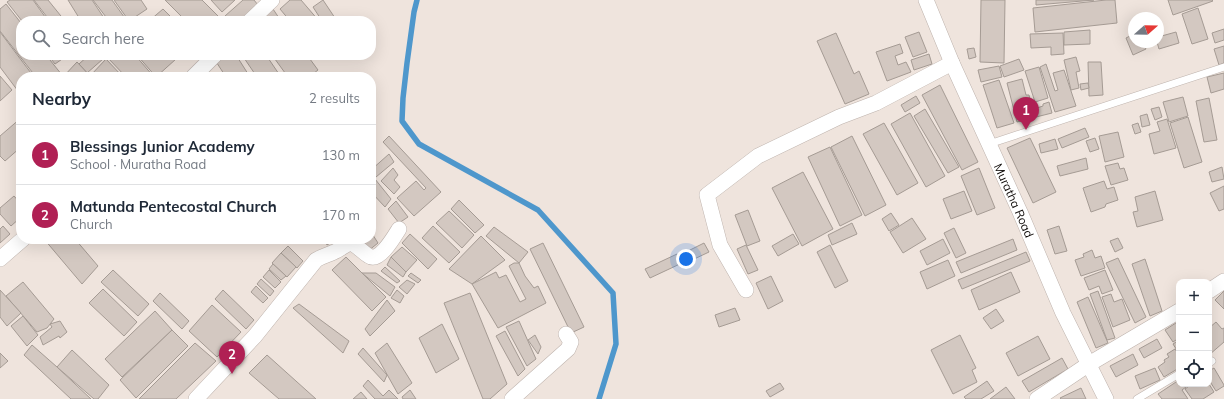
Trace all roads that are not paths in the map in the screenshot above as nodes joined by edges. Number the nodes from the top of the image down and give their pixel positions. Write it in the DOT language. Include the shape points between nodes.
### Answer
graph roads {
  1 [pos="272,0"];
  2 [pos="926,0"];
  3 [pos="255,16"];
  4 [pos="210,60"];
  5 [pos="952,63"];
  6 [pos="1224,67"];
  7 [pos="198,72"];
  8 [pos="989,144"];
  9 [pos="399,230"];
  10 [pos="17,244"];
  11 [pos="346,244"];
  12 [pos="352,244"];
  13 [pos="0,259"];
  14 [pos="1224,281"];
  15 [pos="1212,289"];
  16 [pos="746,290"];
  17 [pos="1176,313"];
  18 [pos="566,334"];
  19 [pos="1088,364"];
  20 [pos="1176,376"];
  21 [pos="196,399"];
  22 [pos="512,399"];
  23 [pos="1037,399"];
  24 [pos="1106,399"];
  25 [pos="1137,399"];
  1 -- 3 [label="street"];
  2 -- 5 [label="street, Muratha Road"];
  4 -- 7 [label="street"];
  5 -- 8 [label="street, Muratha Road"];
  5 -- 16 [label="street" via="876,103 839,117 758,156 707,195 720,244"];
  6 -- 8 [label="lane"];
  8 -- 19 [label="street, Muratha Road"];
  9 -- 12 [label="street" via="376,257 370,257"];
  10 -- 13 [label="street"];
  11 -- 21 [label="street" via="316,260 255,336"];
  14 -- 15 [label="street"];
  17 -- 19 [label="street"];
  18 -- 22 [label="street" via="571,342 568,350"];
  19 -- 23 [label="street"];
  19 -- 24 [label="street, Muratha Road"];
  20 -- 25 [label="lane"];
}
